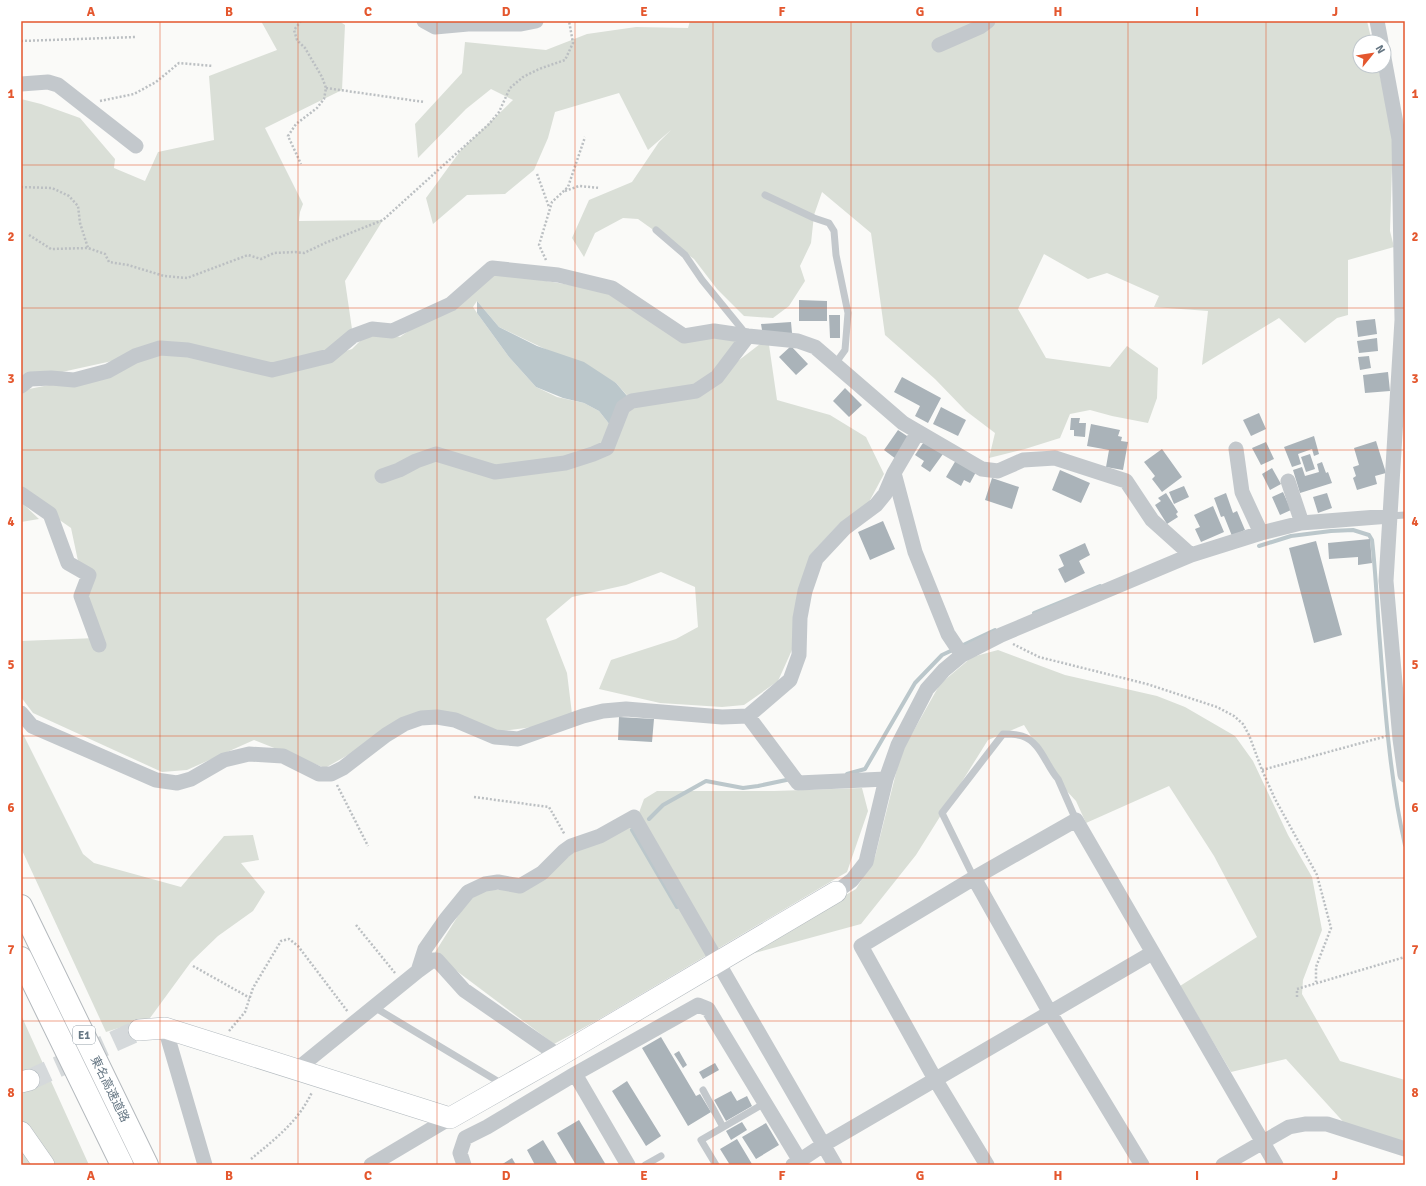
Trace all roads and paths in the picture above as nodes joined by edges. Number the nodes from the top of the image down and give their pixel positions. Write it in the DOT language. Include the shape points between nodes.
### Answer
graph roads {
  1 [pos="301,21"];
  2 [pos="424,21"];
  3 [pos="536,21"];
  4 [pos="569,21"];
  5 [pos="988,21"];
  6 [pos="1377,21"];
  7 [pos="1379,34"];
  8 [pos="136,37"];
  9 [pos="21,41"];
  10 [pos="939,45"];
  11 [pos="213,66"];
  12 [pos="1387,74"];
  13 [pos="21,84"];
  14 [pos="326,88"];
  15 [pos="78,101"];
  16 [pos="424,102"];
  17 [pos="585,137"];
  18 [pos="136,146"];
  19 [pos="301,164"];
  20 [pos="537,174"];
  21 [pos="21,187"];
  22 [pos="600,188"];
  23 [pos="563,192"];
  24 [pos="765,194"];
  25 [pos="550,208"];
  26 [pos="656,230"];
  27 [pos="29,235"];
  28 [pos="88,248"];
  29 [pos="553,274"];
  30 [pos="748,336"];
  31 [pos="835,364"];
  32 [pos="21,386"];
  33 [pos="918,432"];
  34 [pos="1236,448"];
  35 [pos="894,473"];
  36 [pos="382,476"];
  37 [pos="1288,481"];
  38 [pos="21,494"];
  39 [pos="1405,515"];
  40 [pos="1390,516"];
  41 [pos="1302,523"];
  42 [pos="1261,533"];
  43 [pos="1187,552"];
  44 [pos="1001,635"];
  45 [pos="99,645"];
  46 [pos="962,655"];
  47 [pos="21,713"];
  48 [pos="748,716"];
  49 [pos="1385,736"];
  50 [pos="1262,770"];
  51 [pos="332,774"];
  52 [pos="1405,775"];
  53 [pos="886,779"];
  54 [pos="474,796"];
  55 [pos="1076,820"];
  56 [pos="368,846"];
  57 [pos="571,846"];
  58 [pos="974,878"];
  59 [pos="836,892"];
  60 [pos="21,906"];
  61 [pos="356,925"];
  62 [pos="1152,953"];
  63 [pos="1405,957"];
  64 [pos="21,958"];
  65 [pos="717,962"];
  66 [pos="193,966"];
  67 [pos="418,971"];
  68 [pos="1316,982"];
  69 [pos="403,983"];
  70 [pos="1297,997"];
  71 [pos="250,998"];
  72 [pos="374,1007"];
  73 [pos="1050,1013"];
  74 [pos="356,1022"];
  75 [pos="165,1028"];
  76 [pos="139,1030"];
  77 [pos="217,1045"];
  78 [pos="559,1056"];
  79 [pos="296,1070"];
  80 [pos="575,1074"];
  81 [pos="319,1077"];
  82 [pos="935,1079"];
  83 [pos="505,1086"];
  84 [pos="703,1090"];
  85 [pos="765,1103"];
  86 [pos="450,1118"];
  87 [pos="723,1127"];
  88 [pos="21,1132"];
  89 [pos="1263,1142"];
  90 [pos="823,1145"];
  91 [pos="1405,1149"];
  92 [pos="661,1156"];
  93 [pos="251,1159"];
  94 [pos="797,1163"];
  95 [pos="44,1165"];
  96 [pos="122,1165"];
  97 [pos="147,1165"];
  98 [pos="204,1165"];
  99 [pos="371,1165"];
  100 [pos="464,1165"];
  101 [pos="628,1165"];
  102 [pos="645,1165"];
  103 [pos="716,1165"];
  104 [pos="835,1165"];
  105 [pos="987,1165"];
  106 [pos="1142,1165"];
  107 [pos="1223,1165"];
  108 [pos="1276,1165"];
  1 -- 14 [label="path" via="294,30 297,40 305,48"];
  2 -- 3 [label="street" via="435,27 521,24"];
  4 -- 28 [label="path" via="573,43 565,60 523,77 510,88 499,112 490,124 383,220 304,253 274,253 261,259 248,255 187,278 164,276 110,262 105,254"];
  5 -- 10 [label="street"];
  6 -- 7 [label="street"];
  8 -- 9 [label="path"];
  11 -- 15 [label="path" via="179,63 156,82 134,94 95,102"];
  12 -- 40 [label="street" via="1399,139 1402,320"];
  13 -- 15 [label="street" via="48,82 58,85"];
  14 -- 16 [label="path"];
  14 -- 19 [label="path" via="324,99 317,108 296,124 288,136"];
  15 -- 18 [label="street"];
  17 -- 23 [label="path" via="568,187"];
  20 -- 25 [label="path"];
  21 -- 28 [label="path" via="52,188 69,196 78,206"];
  22 -- 23 [label="path" via="579,186"];
  23 -- 25 [label="path" via="552,202"];
  24 -- 31 [label="lane" via="829,223 834,230 836,255 848,313 845,350"];
  25 -- 29 [label="path" via="539,245"];
  26 -- 30 [label="lane" via="685,255"];
  27 -- 28 [label="path" via="51,249"];
  29 -- 30 [label="street" via="612,288 684,336 714,330"];
  29 -- 32 [label="street" via="492,268 451,304 392,331 372,329 353,336 329,356 272,370 188,350 160,348 135,356 108,371 74,380 30,379"];
  30 -- 31 [label="street" via="798,341 815,347"];
  30 -- 36 [label="street" via="717,377 696,391 632,401 623,407 607,448 594,454 566,463 495,472 436,454"];
  31 -- 33 [label="street" via="903,423"];
  33 -- 35 [label="street"];
  33 -- 43 [label="street" via="982,469 998,471 1023,460 1055,458 1126,481 1152,520"];
  34 -- 42 [label="street" via="1242,492"];
  35 -- 46 [label="street" via="915,552 948,634"];
  35 -- 48 [label="street" via="885,494 876,505 845,528 816,559 805,591 800,618 800,655 790,680"];
  37 -- 41 [label="street"];
  38 -- 45 [label="street" via="50,514 68,563 89,575 81,596"];
  39 -- 40 [label="lane"];
  40 -- 41 [label="street"];
  40 -- 52 [label="street" via="1387,588"];
  41 -- 42 [label="street"];
  42 -- 43 [label="street"];
  43 -- 44 [label="street"];
  44 -- 46 [label="street"];
  44 -- 50 [label="path" via="1015,646 1040,657 1147,684 1223,710 1243,724 1250,735"];
  46 -- 53 [label="street" via="927,689 898,744"];
  47 -- 51 [label="street" via="32,726 156,780 177,783 191,780 224,760 249,754 283,756 319,774"];
  48 -- 51 [label="street" via="722,717 626,709 603,711 518,739 495,737 455,720 421,718 404,724 386,735"];
  48 -- 53 [label="street" via="798,783"];
  49 -- 50 [label="path"];
  50 -- 68 [label="path" via="1317,875 1331,928 1316,967"];
  51 -- 56 [label="path"];
  53 -- 59 [label="street" via="866,862 852,880"];
  54 -- 57 [label="path" via="549,807"];
  55 -- 58 [label="street"];
  55 -- 58 [label="lane" via="1058,779 1037,746 1023,736 1003,734 942,813"];
  55 -- 62 [label="street"];
  57 -- 65 [label="street" via="600,836 634,817"];
  57 -- 67 [label="street" via="542,873 520,886 498,882 485,884 468,892 424,949"];
  58 -- 73 [label="street"];
  58 -- 82 [label="street" via="860,946"];
  59 -- 65 [label="street"];
  60 -- 97 [label="highway, 東名高速道路 / E1"];
  61 -- 69 [label="path"];
  62 -- 73 [label="street"];
  62 -- 89 [label="street"];
  63 -- 68 [label="path"];
  64 -- 96 [label="highway, 東名高速道路 / E1"];
  65 -- 78 [label="street"];
  65 -- 90 [label="street"];
  66 -- 71 [label="path"];
  67 -- 69 [label="street"];
  67 -- 78 [label="street" via="433,960 437,960 464,990"];
  68 -- 70 [label="path" via="1297,989"];
  69 -- 72 [label="street"];
  71 -- 74 [label="path" via="253,988 281,941 290,939"];
  71 -- 77 [label="path" via="245,1012"];
  72 -- 74 [label="street"];
  72 -- 83 [label="lane"];
  73 -- 82 [label="street"];
  73 -- 106 [label="street"];
  74 -- 79 [label="street"];
  75 -- 76 [label="street"];
  75 -- 77 [label="street"];
  75 -- 98 [label="street"];
  77 -- 79 [label="street"];
  78 -- 83 [label="street"];
  79 -- 81 [label="street"];
  80 -- 85 [label="street" via="698,1005 708,1008"];
  80 -- 100 [label="street" via="465,1138 460,1153"];
  80 -- 101 [label="street"];
  81 -- 86 [label="street"];
  81 -- 93 [label="path" via="307,1104 291,1125"];
  82 -- 90 [label="street"];
  82 -- 105 [label="street"];
  83 -- 86 [label="street"];
  84 -- 87 [label="lane"];
  85 -- 87 [label="lane"];
  85 -- 94 [label="street"];
  86 -- 99 [label="street"];
  87 -- 103 [label="lane" via="701,1140"];
  88 -- 95 [label="street"];
  89 -- 91 [label="street" via="1289,1127 1327,1124"];
  89 -- 107 [label="street"];
  89 -- 108 [label="street"];
  90 -- 94 [label="street"];
  90 -- 104 [label="street"];
  92 -- 102 [label="lane"];
}
